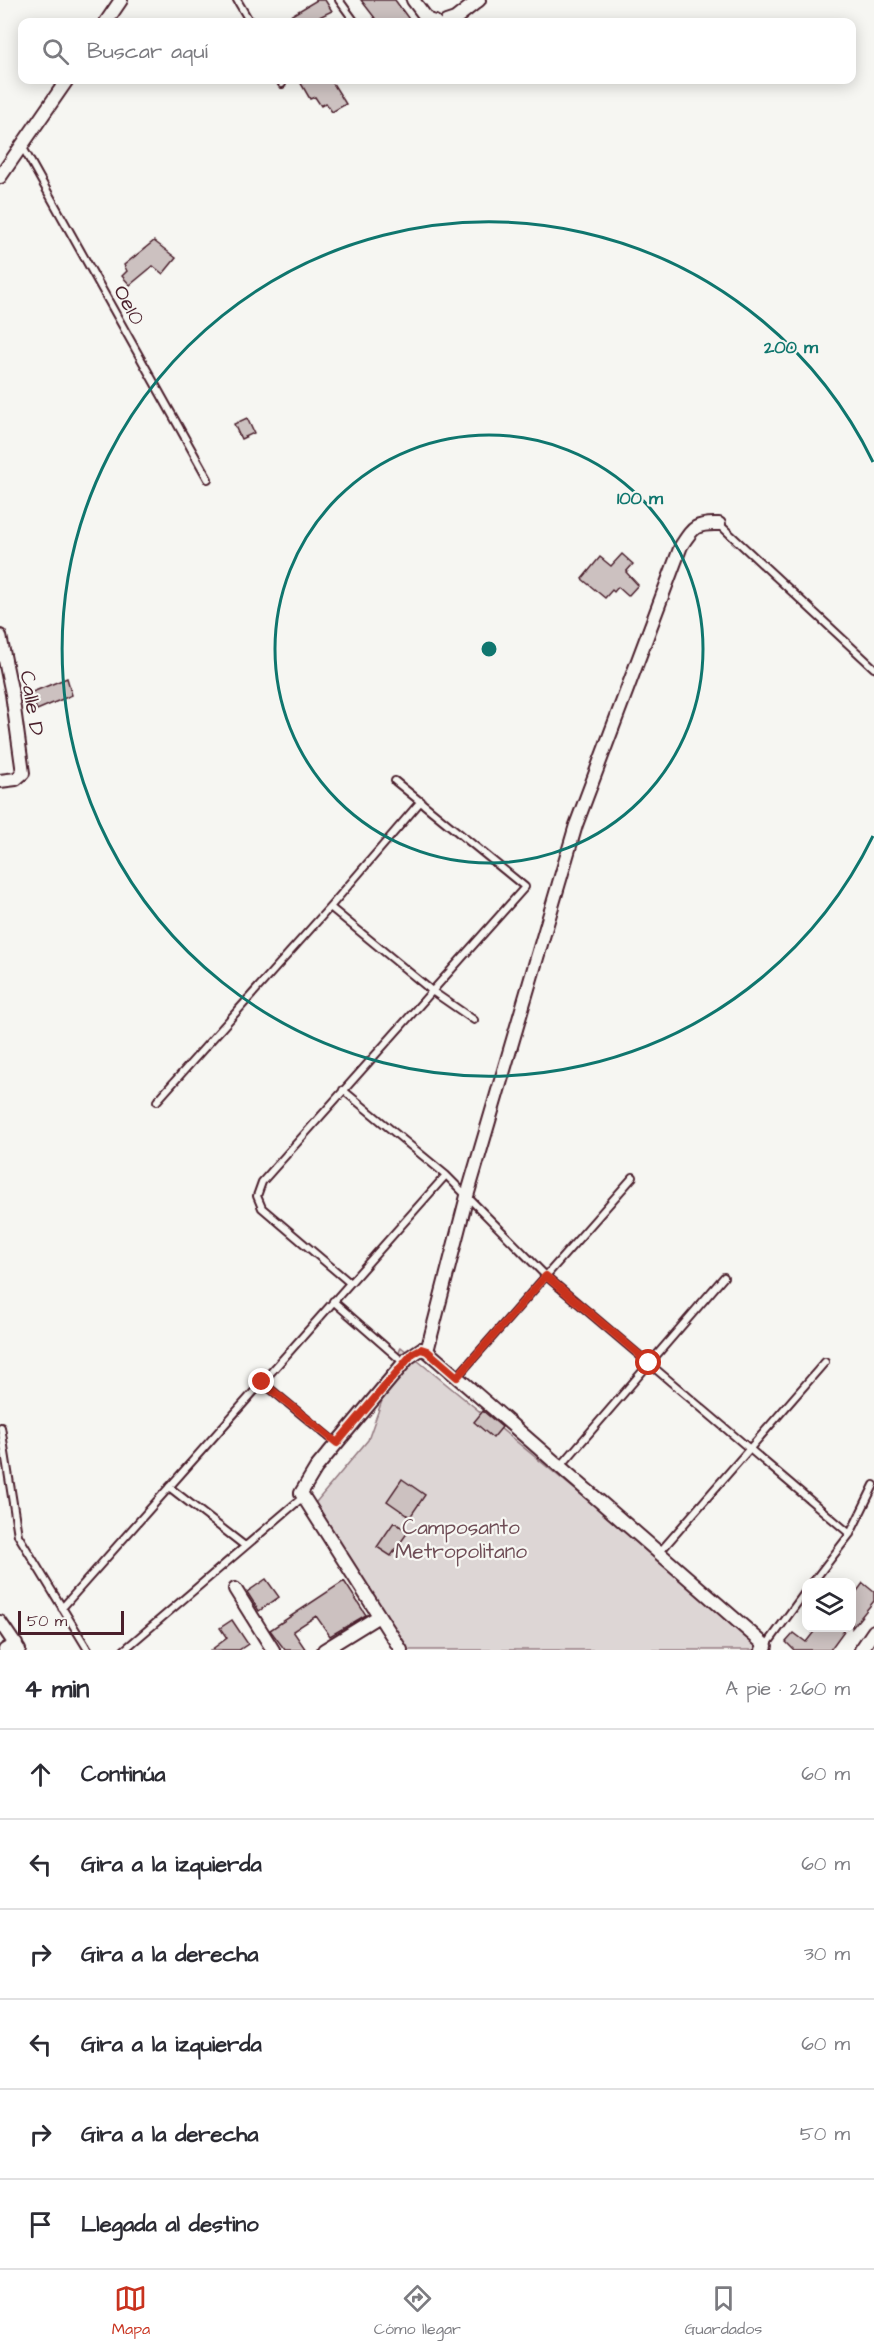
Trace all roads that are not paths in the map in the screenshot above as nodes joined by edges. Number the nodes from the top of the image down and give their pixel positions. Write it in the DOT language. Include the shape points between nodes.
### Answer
graph roads {
  1 [pos="121,0"];
  2 [pos="237,0"];
  3 [pos="339,0"];
  4 [pos="413,0"];
  5 [pos="479,0"];
  6 [pos="109,18"];
  7 [pos="248,18"];
  8 [pos="352,18"];
  9 [pos="426,18"];
  10 [pos="456,18"];
  11 [pos="64,84"];
  12 [pos="22,146"];
  13 [pos="0,177"];
  14 [pos="208,479"];
  15 [pos="718,524"];
  16 [pos="0,636"];
  17 [pos="2,652"];
  18 [pos="874,668"];
  19 [pos="0,781"];
  20 [pos="395,781"];
  21 [pos="421,801"];
  22 [pos="330,907"];
  23 [pos="432,991"];
  24 [pos="474,1020"];
  25 [pos="343,1090"];
  26 [pos="157,1101"];
  27 [pos="446,1175"];
  28 [pos="633,1177"];
  29 [pos="467,1196"];
  30 [pos="546,1276"];
  31 [pos="724,1277"];
  32 [pos="350,1283"];
  33 [pos="333,1301"];
  34 [pos="427,1351"];
  35 [pos="825,1362"];
  36 [pos="404,1363"];
  37 [pos="649,1363"];
  38 [pos="457,1377"];
  39 [pos="262,1382"];
  40 [pos="0,1427"];
  41 [pos="337,1443"];
  42 [pos="750,1449"];
  43 [pos="560,1467"];
  44 [pos="874,1485"];
  45 [pos="169,1487"];
  46 [pos="303,1496"];
  47 [pos="850,1534"];
  48 [pos="245,1546"];
  49 [pos="659,1553"];
  50 [pos="816,1578"];
  51 [pos="235,1589"];
  52 [pos="802,1599"];
  53 [pos="62,1608"];
  54 [pos="379,1616"];
  55 [pos="0,1622"];
  56 [pos="874,1631"];
  57 [pos="18,1647"];
  58 [pos="764,1648"];
  59 [pos="4,1650"];
  60 [pos="88,1650"];
  61 [pos="124,1650"];
  62 [pos="273,1650"];
  63 [pos="324,1650"];
  64 [pos="401,1650"];
  65 [pos="861,1650"];
  1 -- 6 [label="street"];
  2 -- 7 [label="lane"];
  3 -- 8 [label="lane"];
  4 -- 9 [label="street"];
  5 -- 10 [label="street"];
  11 -- 12 [label="street"];
  12 -- 13 [label="street"];
  12 -- 14 [label="lane, Oe10"];
  15 -- 18 [label="lane"];
  15 -- 29 [label="street" via="702,523 692,529 681,546 576,825"];
  16 -- 17 [label="street, Calle D"];
  17 -- 19 [label="street, Calle D" via="23,768 16,779"];
  20 -- 21 [label="lane"];
  21 -- 22 [label="lane"];
  21 -- 23 [label="lane" via="525,887"];
  22 -- 23 [label="lane"];
  22 -- 26 [label="lane"];
  23 -- 24 [label="lane"];
  23 -- 25 [label="lane"];
  25 -- 27 [label="lane"];
  25 -- 32 [label="lane" via="262,1182 257,1196 262,1208"];
  27 -- 29 [label="lane"];
  27 -- 32 [label="lane"];
  28 -- 30 [label="lane"];
  29 -- 30 [label="lane"];
  29 -- 34 [label="street"];
  30 -- 37 [label="lane"];
  30 -- 38 [label="lane"];
  31 -- 37 [label="lane"];
  32 -- 33 [label="lane"];
  33 -- 36 [label="lane"];
  33 -- 39 [label="lane"];
  34 -- 36 [label="street" via="413,1353"];
  34 -- 38 [label="street"];
  35 -- 42 [label="lane"];
  36 -- 41 [label="street"];
  37 -- 42 [label="lane"];
  37 -- 43 [label="lane"];
  38 -- 43 [label="street"];
  39 -- 41 [label="lane"];
  39 -- 45 [label="lane"];
  40 -- 53 [label="lane" via="18,1535"];
  41 -- 46 [label="street" via="304,1487"];
  42 -- 47 [label="lane"];
  42 -- 49 [label="lane"];
  43 -- 49 [label="street"];
  44 -- 47 [label="lane"];
  45 -- 48 [label="lane"];
  45 -- 53 [label="lane"];
  46 -- 48 [label="lane"];
  46 -- 54 [label="street"];
  47 -- 50 [label="lane"];
  48 -- 61 [label="lane"];
  49 -- 58 [label="street"];
  51 -- 62 [label="street"];
  52 -- 58 [label="lane"];
  53 -- 60 [label="lane"];
  54 -- 63 [label="street"];
  54 -- 64 [label="street"];
  55 -- 57 [label="street"];
  56 -- 65 [label="street"];
  57 -- 59 [label="street"];
}
